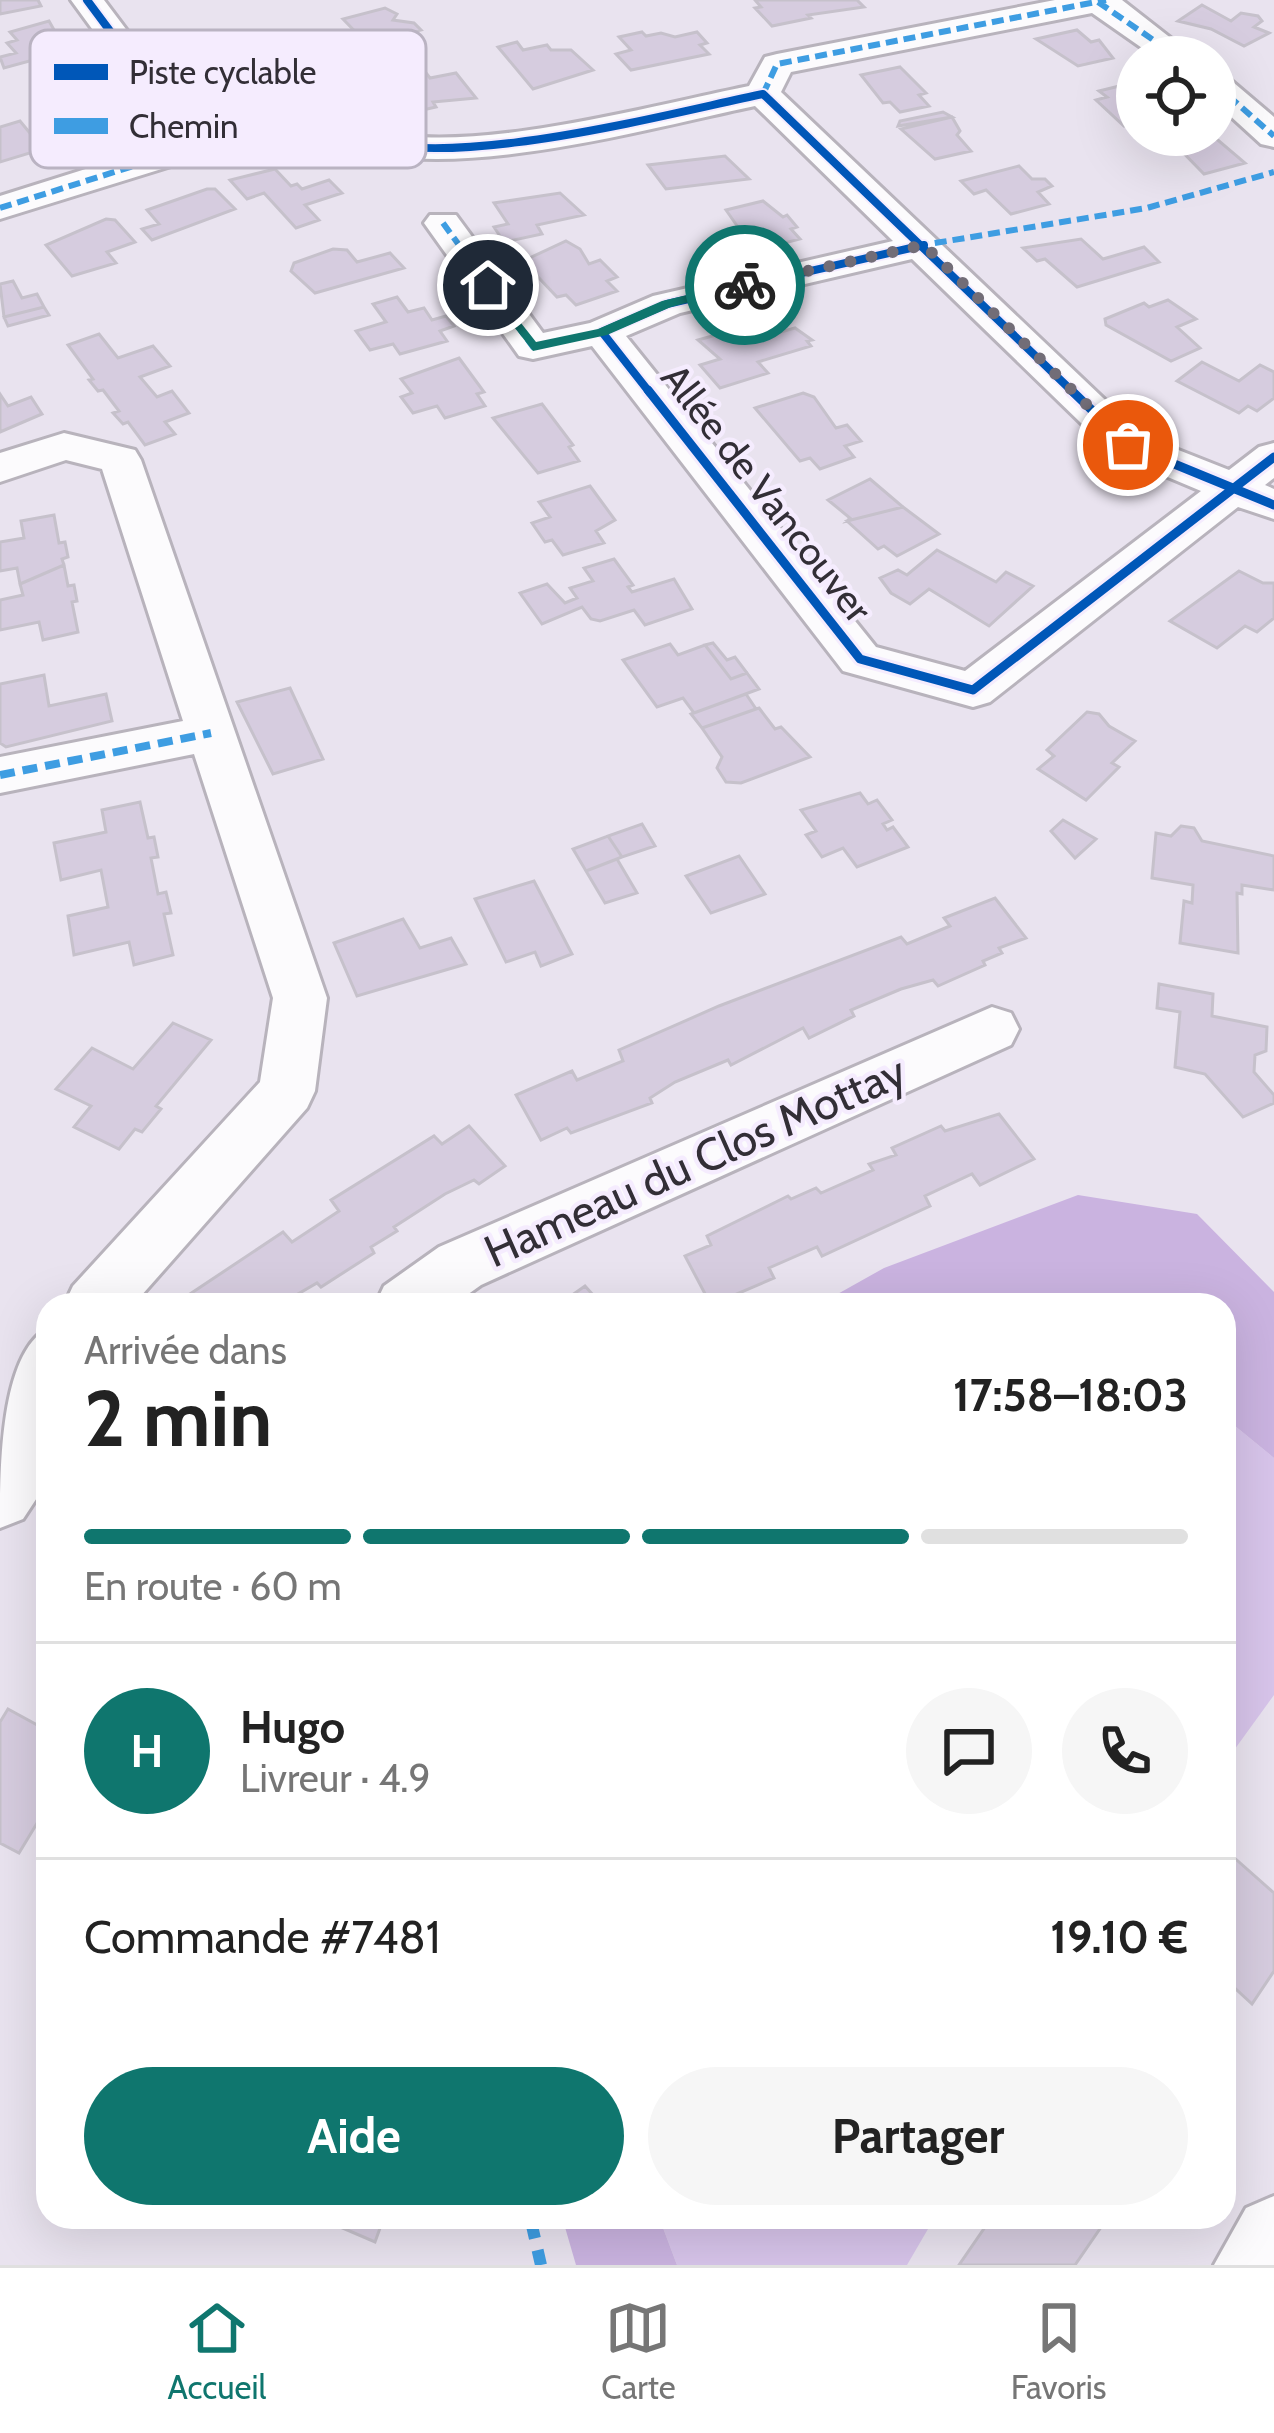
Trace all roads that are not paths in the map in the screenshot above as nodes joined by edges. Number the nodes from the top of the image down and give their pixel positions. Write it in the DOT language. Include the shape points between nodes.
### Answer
graph roads {
  1 [pos="87,0"];
  2 [pos="1102,1"];
  3 [pos="109,30"];
  4 [pos="1150,36"];
  5 [pos="763,94"];
  6 [pos="1236,103"];
  7 [pos="1274,136"];
  8 [pos="426,147"];
  9 [pos="127,168"];
  10 [pos="0,208"];
  11 [pos="443,223"];
  12 [pos="924,245"];
  13 [pos="602,332"];
  14 [pos="1274,457"];
  15 [pos="0,468"];
  16 [pos="1255,497"];
  17 [pos="211,733"];
  18 [pos="0,775"];
  19 [pos="992,1029"];
  20 [pos="105,1293"];
  21 [pos="422,1293"];
  22 [pos="36,1384"];
  23 [pos="24,1482"];
  24 [pos="1274,2236"];
  25 [pos="1255,2265"];
  1 -- 3 [label="street"];
  2 -- 4 [label="street"];
  2 -- 5 [label="street" via="776,64"];
  5 -- 8 [label="street" via="494,144"];
  5 -- 12 [label="street"];
  6 -- 7 [label="street"];
  9 -- 10 [label="street"];
  11 -- 13 [label="street, Allée de Vancouver" via="533,347"];
  12 -- 13 [label="street, Allée de Vancouver" via="667,304"];
  12 -- 16 [label="street" via="1128,445"];
  13 -- 16 [label="street, Allée de Vancouver" via="860,659 973,690"];
  14 -- 16 [label="street"];
  15 -- 17 [label="street" via="64,446 120,460"];
  17 -- 18 [label="street"];
  17 -- 20 [label="street" via="300,998 287,1090"];
  19 -- 21 [label="street, Hameau du Clos Mottay" via="460,1266"];
  22 -- 23 [label="street"];
  24 -- 25 [label="street"];
}
